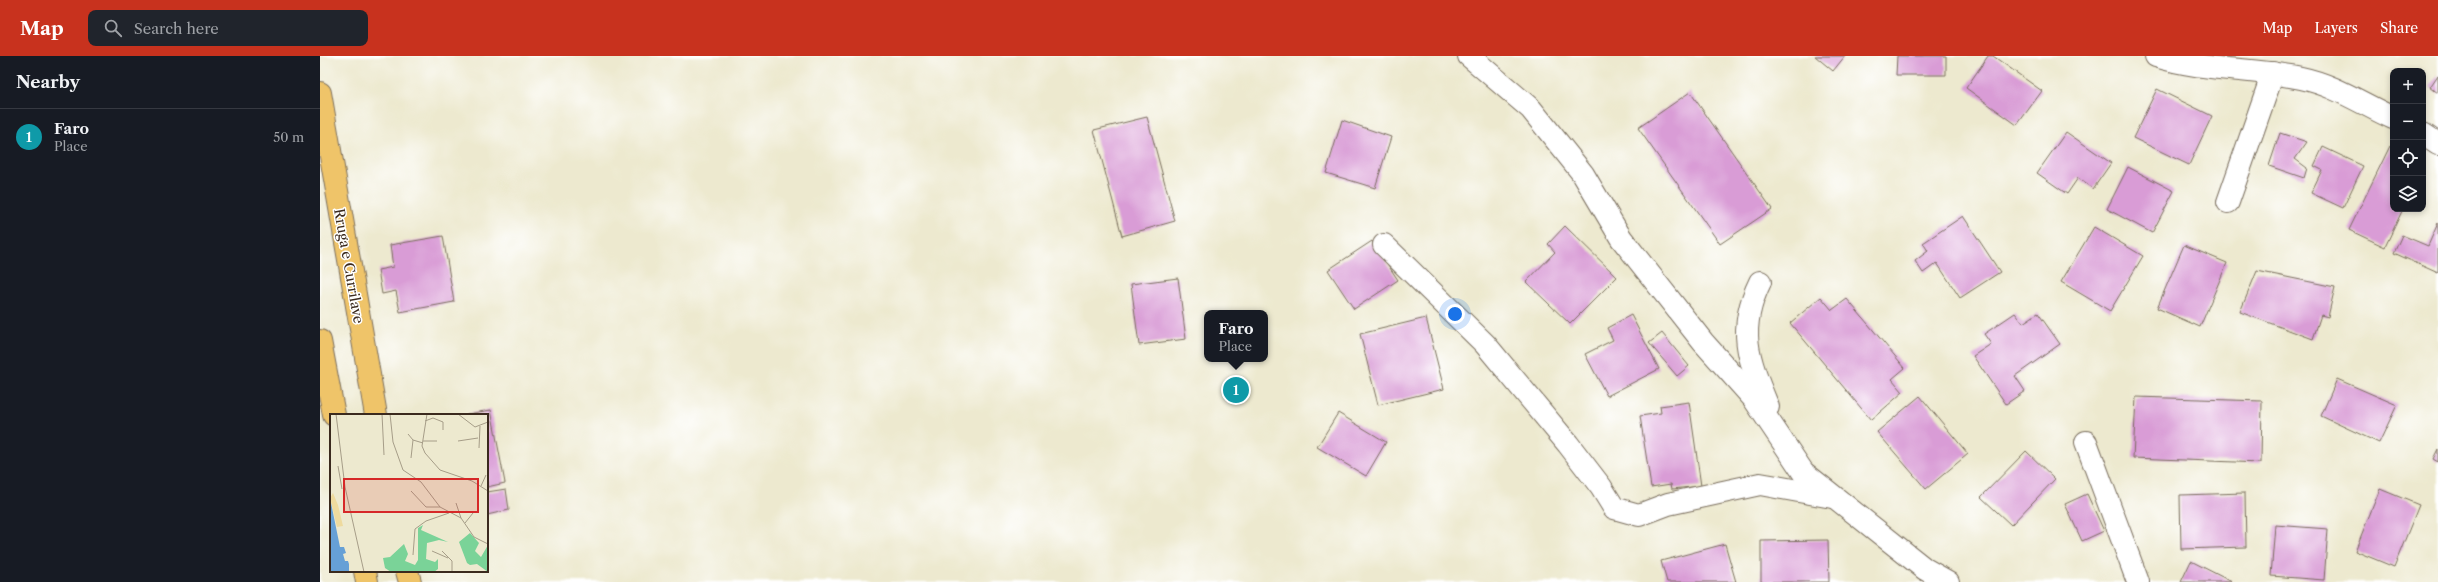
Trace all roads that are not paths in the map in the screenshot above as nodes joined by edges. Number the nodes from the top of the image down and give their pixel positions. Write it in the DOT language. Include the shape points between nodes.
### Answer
graph roads {
  1 [pos="1469,56"];
  2 [pos="2156,56"];
  3 [pos="2273,73"];
  4 [pos="320,93"];
  5 [pos="2390,116"];
  6 [pos="2426,136"];
  7 [pos="2438,144"];
  8 [pos="2228,202"];
  9 [pos="1384,245"];
  10 [pos="1760,282"];
  11 [pos="320,341"];
  12 [pos="334,414"];
  13 [pos="376,414"];
  14 [pos="2086,442"];
  15 [pos="1784,445"];
  16 [pos="1833,497"];
  17 [pos="365,572"];
  18 [pos="407,572"];
  19 [pos="367,582"];
  20 [pos="410,582"];
  21 [pos="1948,582"];
  22 [pos="2138,582"];
  1 -- 15 [label="street" via="1531,109 1583,174 1621,238 1703,342 1754,399"];
  2 -- 3 [label="street" via="2180,63"];
  3 -- 5 [label="street" via="2302,78 2340,90"];
  3 -- 8 [label="street"];
  4 -- 13 [label="main road, Rruga e Currilave"];
  6 -- 7 [label="street"];
  9 -- 16 [label="street" via="1485,344 1568,444 1614,508 1639,515 1668,504 1760,484"];
  10 -- 15 [label="street" via="1750,303 1746,333 1751,365"];
  11 -- 12 [label="main road"];
  14 -- 22 [label="street"];
  15 -- 16 [label="street" via="1803,472"];
  16 -- 21 [label="street" via="1925,569"];
  17 -- 19 [label="main road"];
  18 -- 20 [label="main road"];
}
